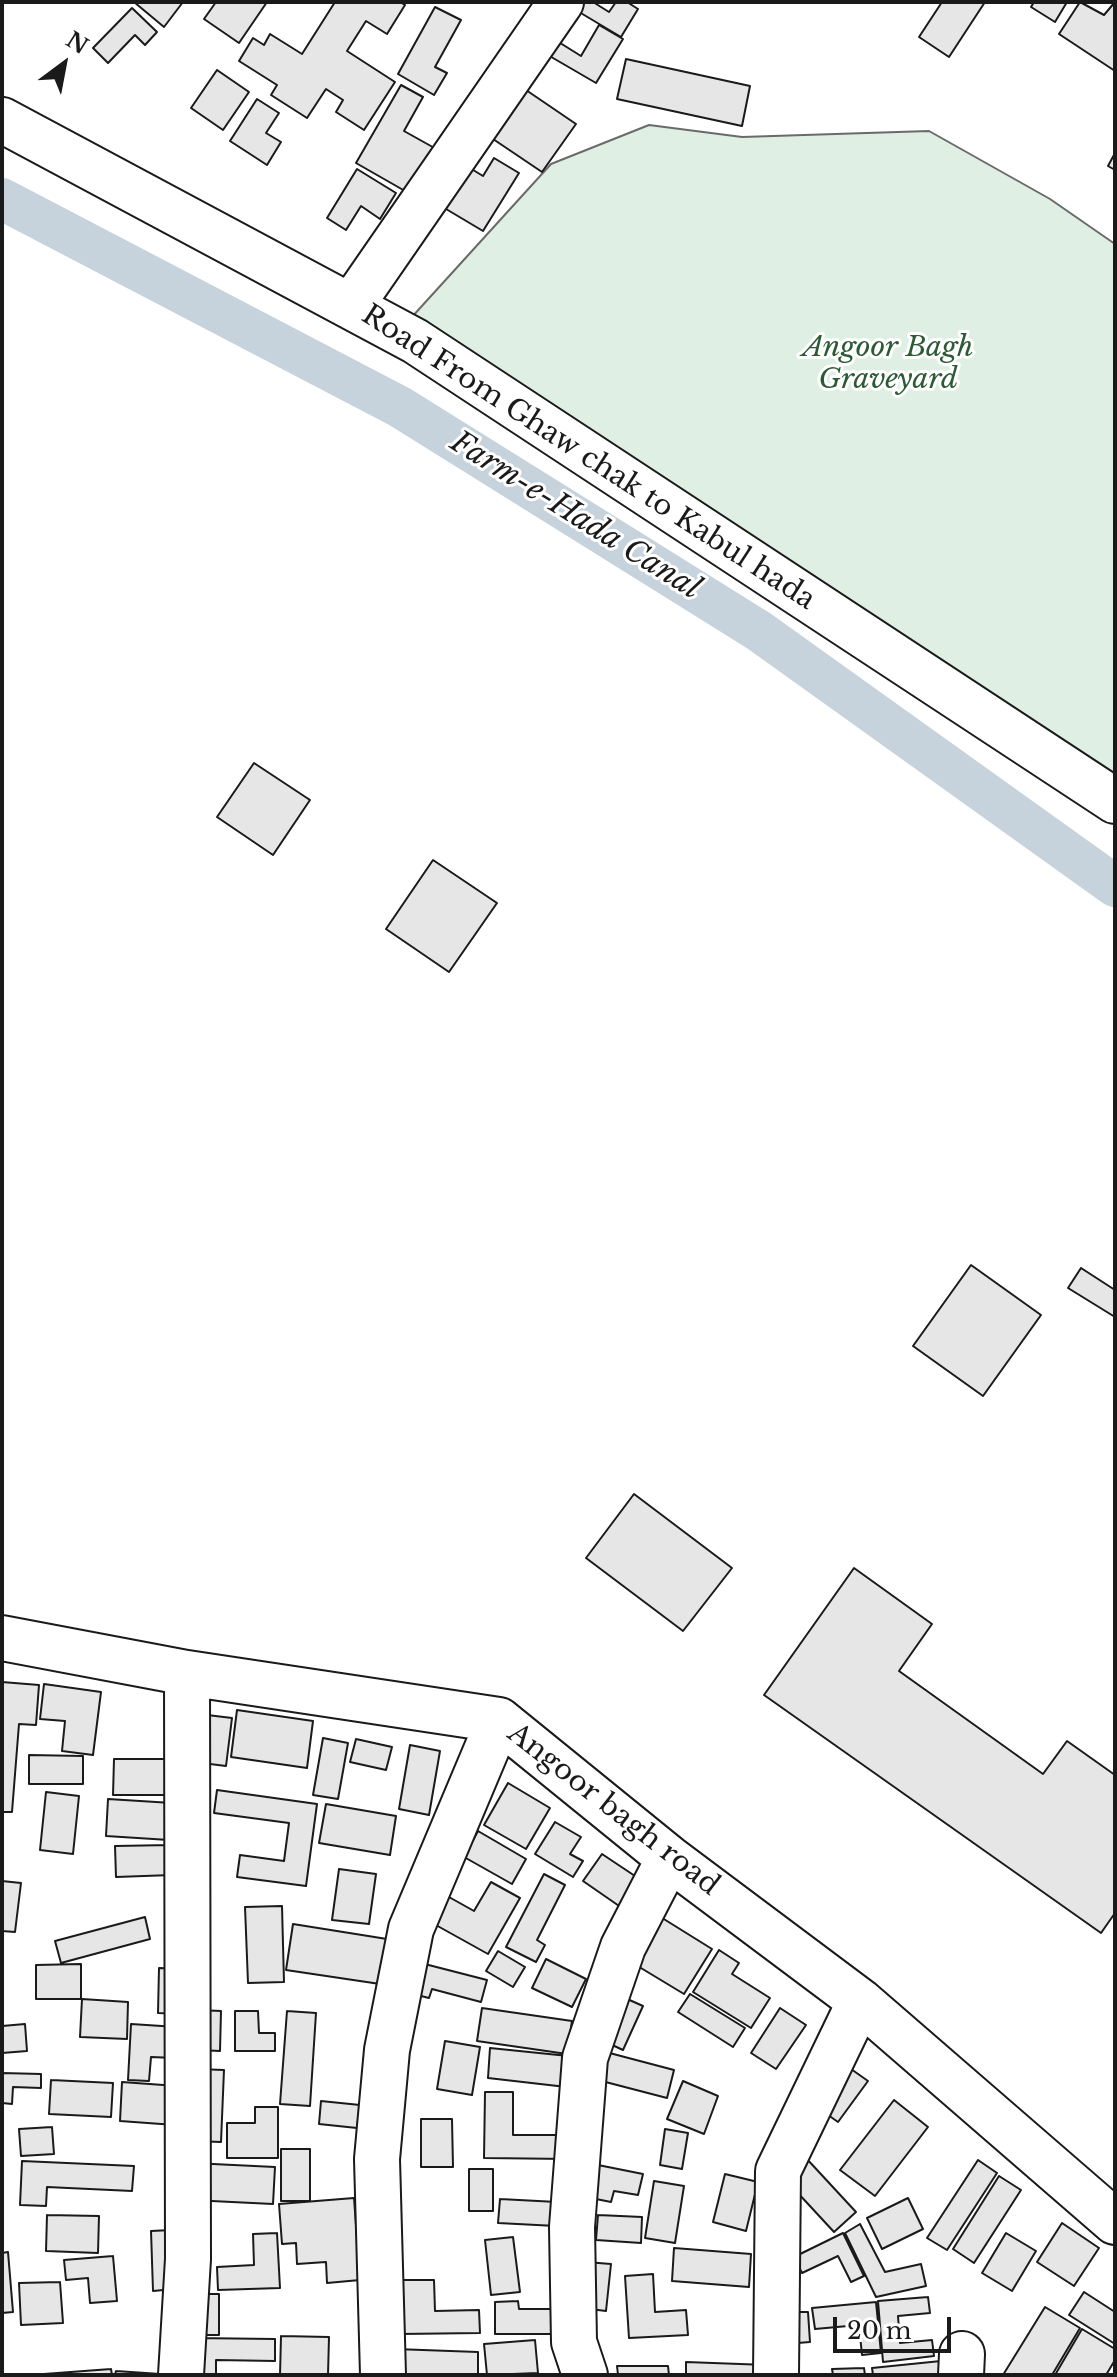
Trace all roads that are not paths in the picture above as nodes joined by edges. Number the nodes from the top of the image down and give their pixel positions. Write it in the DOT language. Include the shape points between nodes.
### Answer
graph roads {
  1 [pos="556,11"];
  2 [pos="2,120"];
  3 [pos="351,306"];
  4 [pos="1115,801"];
  5 [pos="2,1638"];
  6 [pos="187,1673"];
  7 [pos="499,1720"];
  8 [pos="669,1858"];
  9 [pos="860,2001"];
  10 [pos="1115,2222"];
  11 [pos="181,2375"];
  12 [pos="383,2375"];
  13 [pos="585,2375"];
  14 [pos="776,2375"];
  1 -- 3 [label="street"];
  2 -- 3 [label="street, Road From Ghaw chak to Kabul hada"];
  3 -- 4 [label="street, Road From Ghaw chak to Kabul hada" via="415,341"];
  5 -- 6 [label="street, Angoor bagh road"];
  6 -- 7 [label="street, Angoor bagh road"];
  6 -- 11 [label="street" via="188,2259"];
  7 -- 8 [label="street, Angoor bagh road"];
  7 -- 12 [label="street" via="411,1929 387,2050 377,2159"];
  8 -- 9 [label="street, Angoor bagh road"];
  8 -- 13 [label="street" via="623,1947 585,2058 572,2227 574,2342"];
  9 -- 10 [label="street, Angoor bagh road"];
  9 -- 14 [label="street" via="778,2171"];
}
